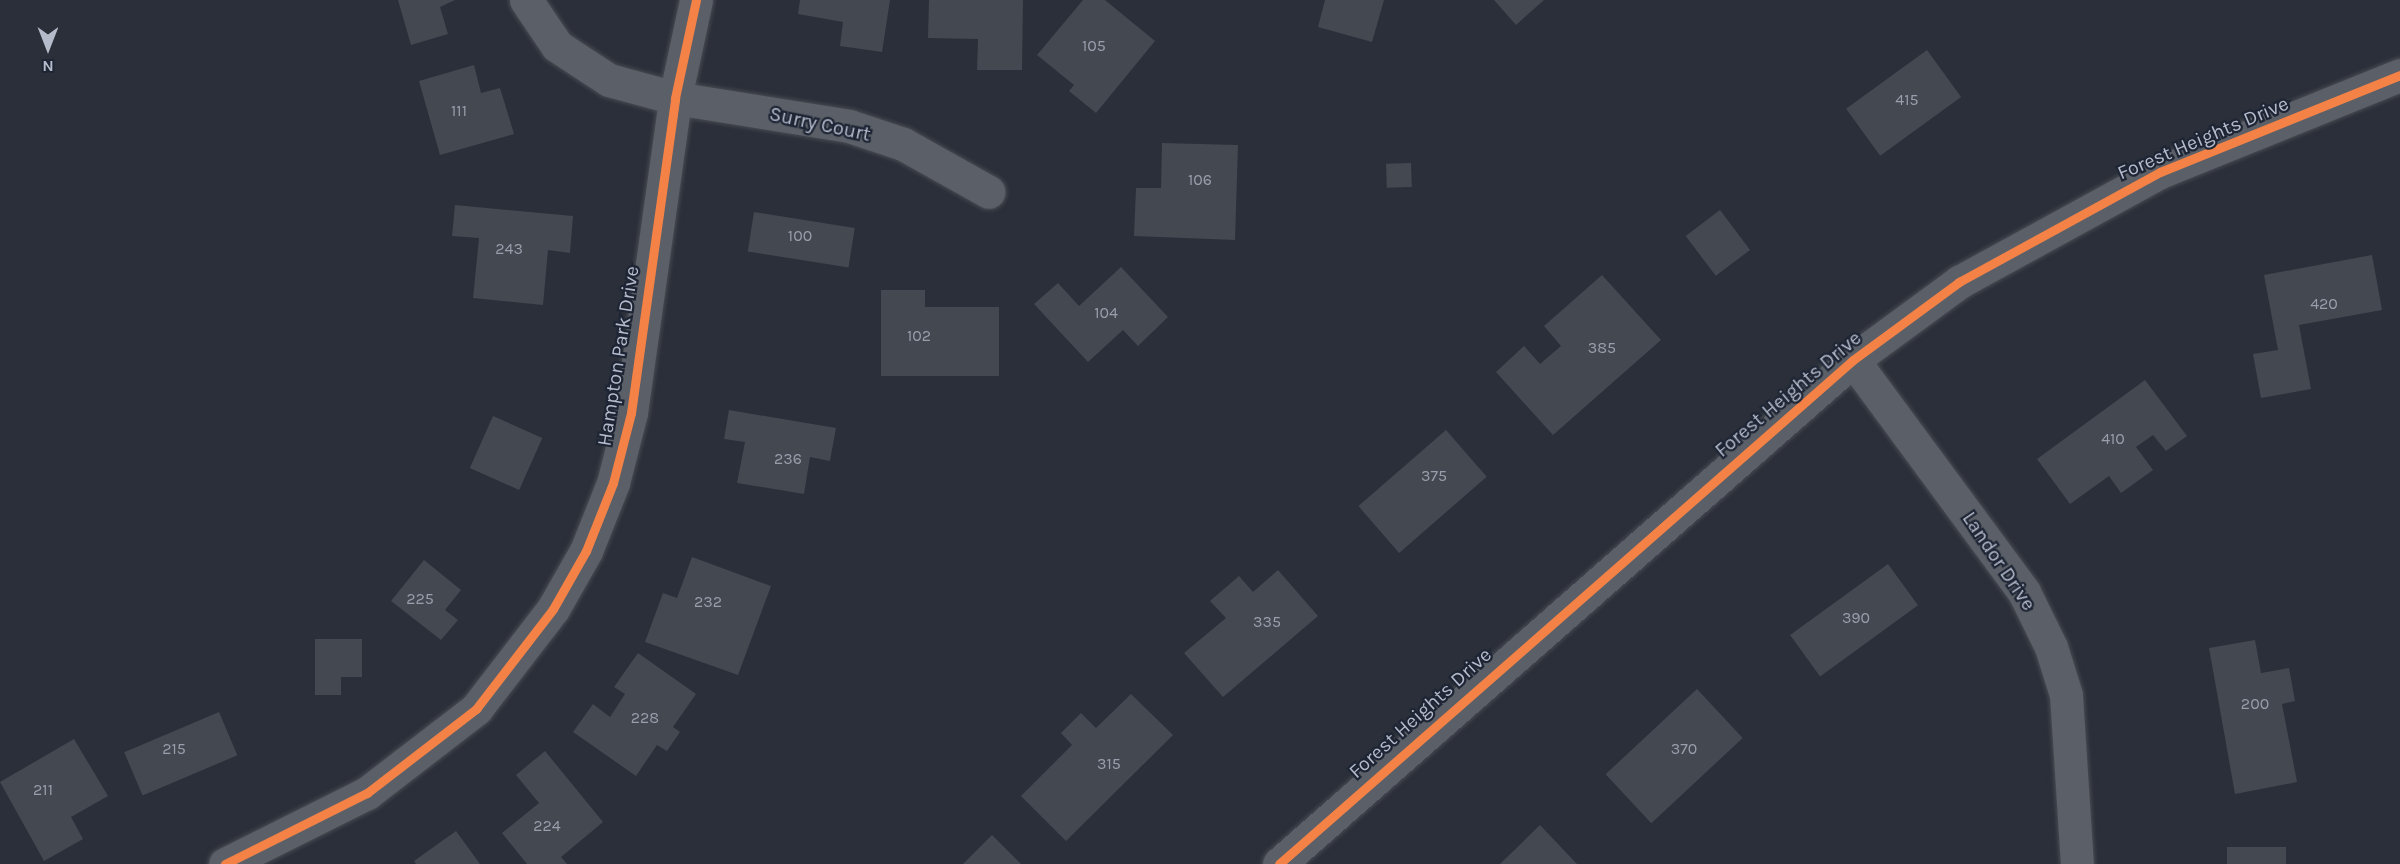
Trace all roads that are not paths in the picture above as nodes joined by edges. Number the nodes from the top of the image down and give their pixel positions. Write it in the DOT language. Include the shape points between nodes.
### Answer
graph roads {
  1 [pos="526,0"];
  2 [pos="696,0"];
  3 [pos="2400,75"];
  4 [pos="675,98"];
  5 [pos="989,192"];
  6 [pos="1852,360"];
  7 [pos="225,864"];
  8 [pos="1279,864"];
  9 [pos="2077,864"];
  1 -- 4 [label="street, Surry Court" via="557,46 580,65 609,80"];
  2 -- 4 [label="street, Hampton Park Drive"];
  3 -- 6 [label="street, Forest Heights Drive" via="2160,172 2071,218 1959,282"];
  4 -- 5 [label="street, Surry Court" via="849,126 903,144"];
  4 -- 7 [label="street, Hampton Park Drive" via="631,413 613,483 586,551 553,609 476,709 422,755 367,793"];
  6 -- 8 [label="street, Forest Heights Drive"];
  6 -- 9 [label="street, Landor Drive" via="2024,592 2051,647 2066,695"];
}
